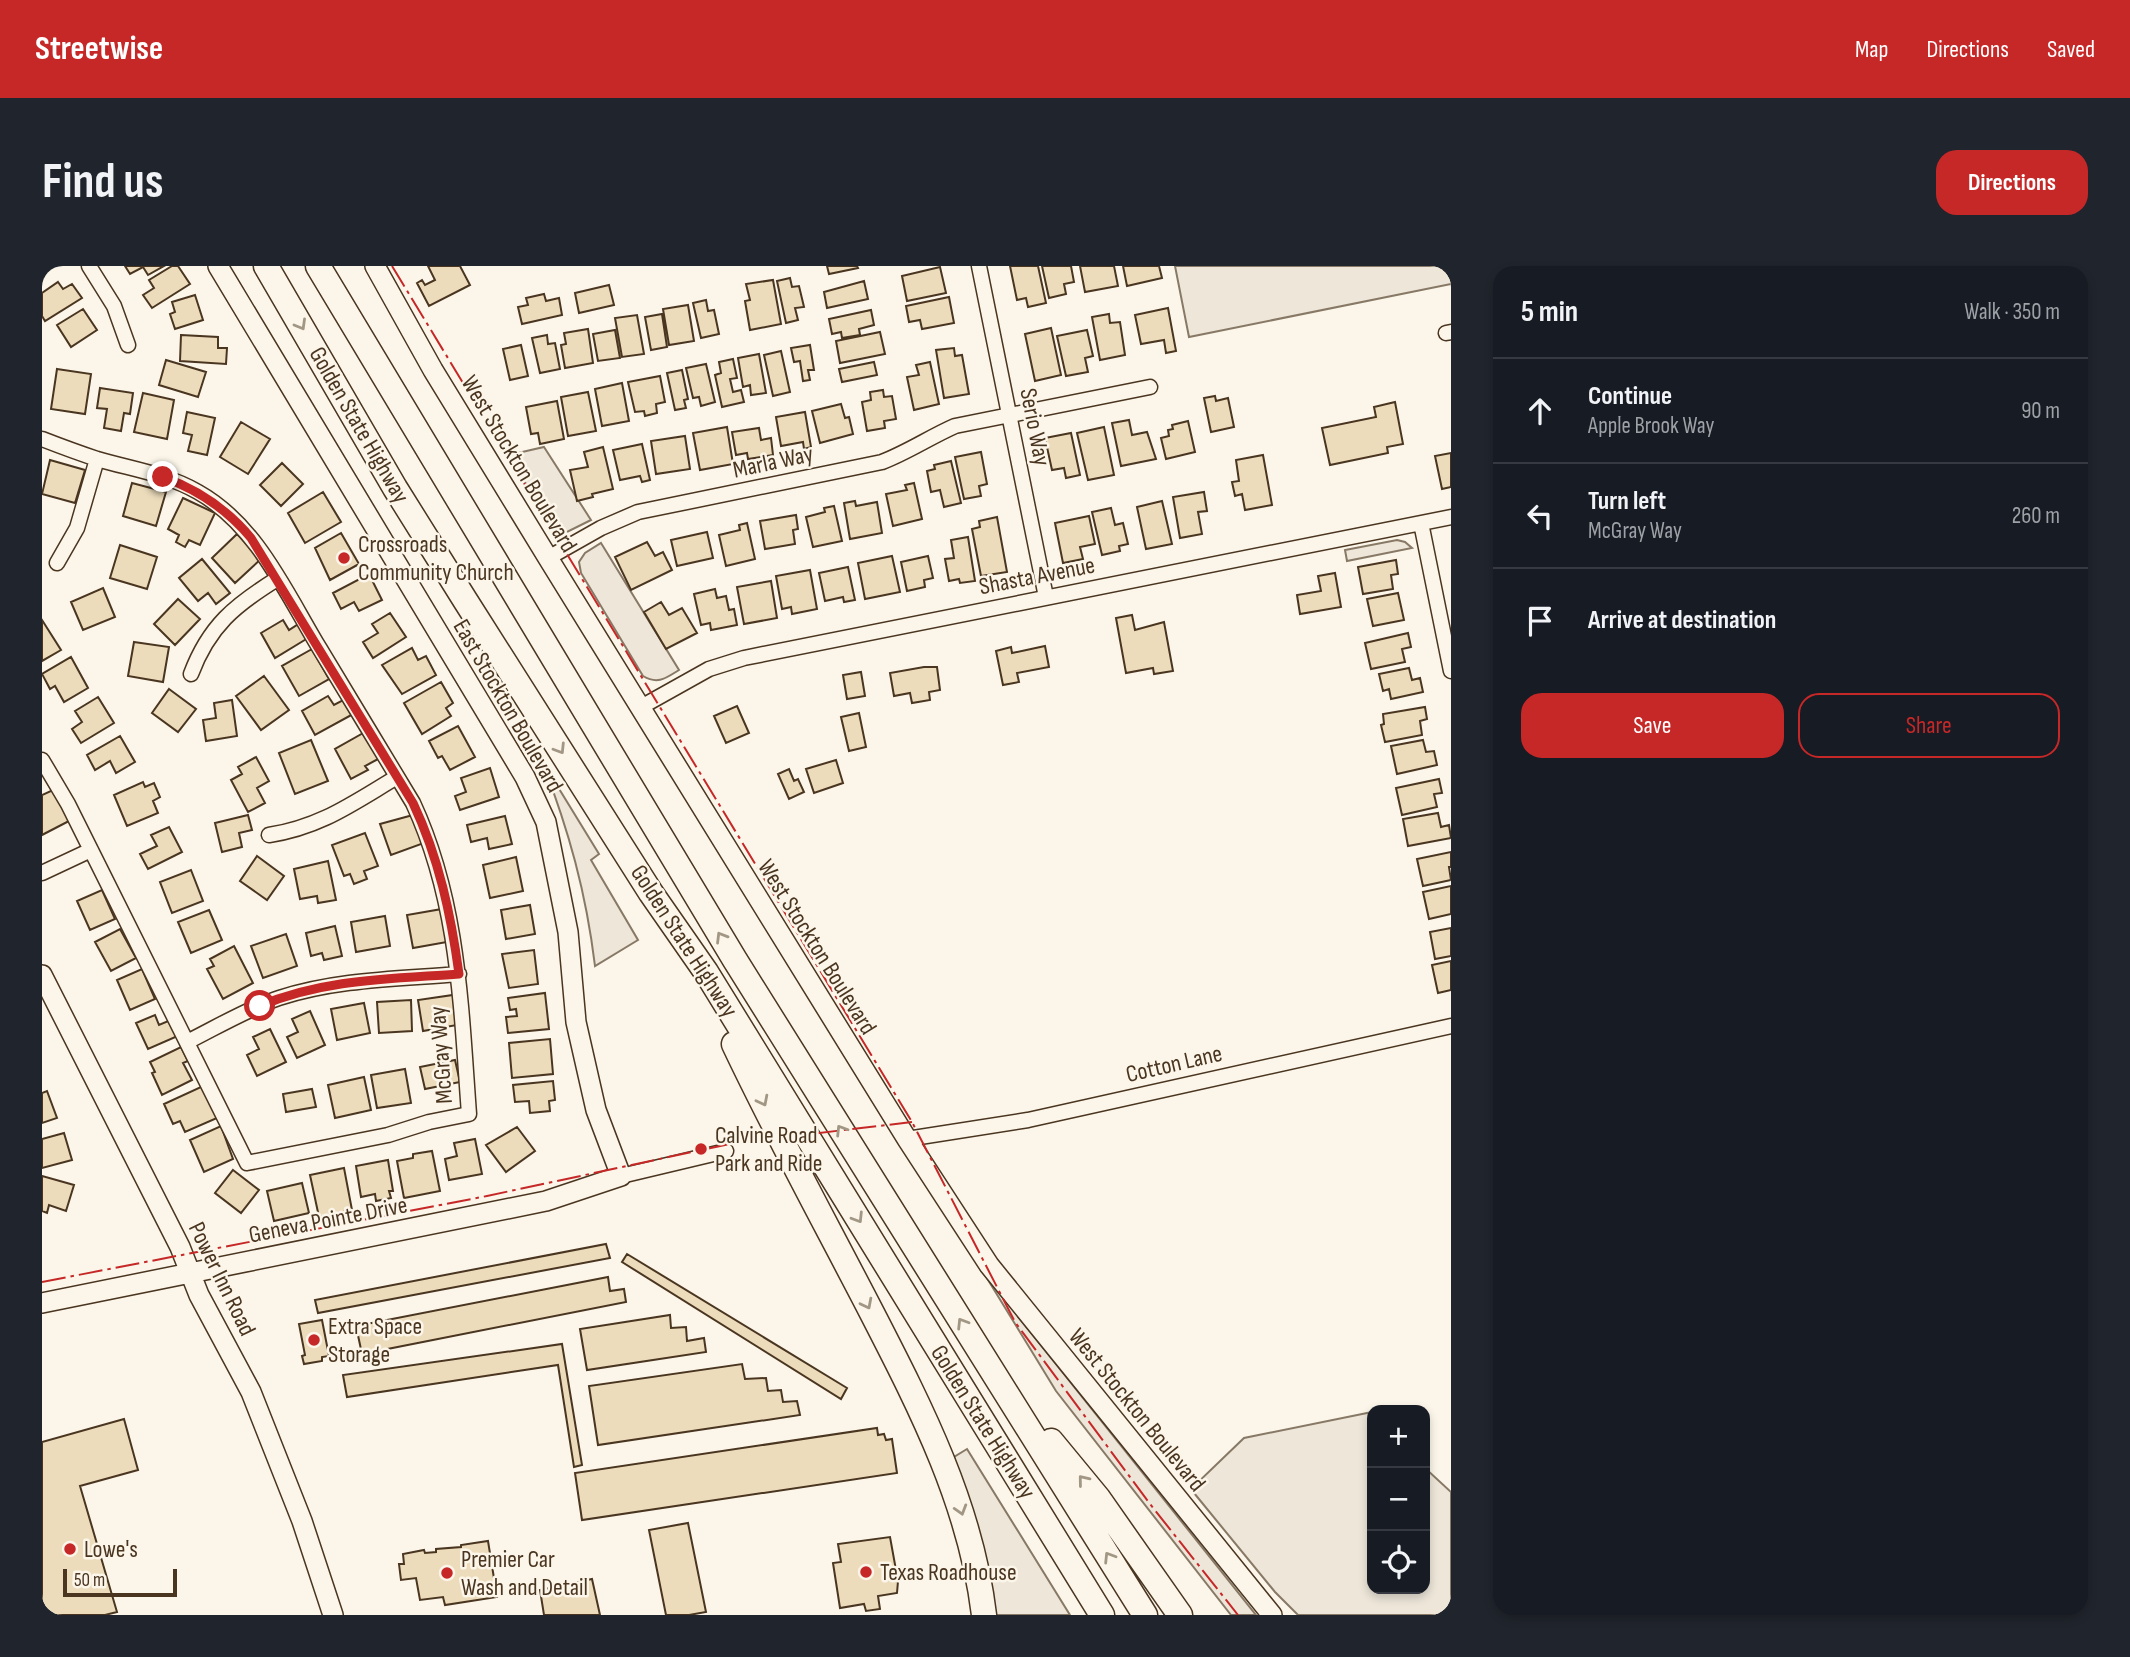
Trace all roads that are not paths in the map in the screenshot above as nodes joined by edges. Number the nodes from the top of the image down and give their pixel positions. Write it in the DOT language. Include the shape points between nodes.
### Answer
graph roads {
  1 [pos="89,266"];
  2 [pos="218,266"];
  3 [pos="266,266"];
  4 [pos="318,266"];
  5 [pos="375,266"];
  6 [pos="979,266"];
  7 [pos="128,345"];
  8 [pos="1150,387"];
  9 [pos="1009,415"];
  10 [pos="42,439"];
  11 [pos="97,459"];
  12 [pos="1451,517"];
  13 [pos="1421,523"];
  14 [pos="548,558"];
  15 [pos="57,562"];
  16 [pos="277,579"];
  17 [pos="1046,597"];
  18 [pos="1451,671"];
  19 [pos="191,674"];
  20 [pos="641,707"];
  21 [pos="42,760"];
  22 [pos="397,776"];
  23 [pos="269,835"];
  24 [pos="91,850"];
  25 [pos="42,873"];
  26 [pos="706,972"];
  27 [pos="459,974"];
  28 [pos="42,975"];
  29 [pos="1451,1026"];
  30 [pos="187,1042"];
  31 [pos="907,1139"];
  32 [pos="726,1151"];
  33 [pos="621,1176"];
  34 [pos="189,1272"];
  35 [pos="42,1303"];
  36 [pos="986,1361"];
  37 [pos="333,1615"];
  38 [pos="984,1615"];
  39 [pos="1102,1615"];
  40 [pos="1145,1615"];
  41 [pos="1180,1615"];
  42 [pos="1272,1615"];
  1 -- 7 [label="street" via="114,306"];
  2 -- 33 [label="street, East Stockton Boulevard" via="525,777 546,822 568,932 576,1022 596,1110"];
  3 -- 26 [label="highway, Golden State Highway, one-way" via="395,488 651,893"];
  36 -- 4 [label="highway, Golden State Highway, one-way" via="735,960"];
  5 -- 14 [label="street, West Stockton Boulevard"];
  6 -- 9 [label="street, Serio Way"];
  8 -- 9 [label="street, Marla Way"];
  9 -- 14 [label="street, Marla Way" via="955,426 882,462 638,512"];
  9 -- 17 [label="street, Serio Way"];
  10 -- 11 [label="street, McGray Way"];
  11 -- 15 [label="street" via="77,528"];
  11 -- 16 [label="street, McGray Way" via="181,483 212,501 240,524"];
  12 -- 13 [label="street, Shasta Avenue"];
  13 -- 17 [label="street, Shasta Avenue"];
  13 -- 18 [label="street"];
  14 -- 20 [label="street, West Stockton Boulevard"];
  16 -- 19 [label="street" via="226,615 205,643"];
  16 -- 22 [label="street, McGray Way"];
  17 -- 20 [label="street, Shasta Avenue" via="744,658 709,669"];
  20 -- 31 [label="street, West Stockton Boulevard"];
  21 -- 24 [label="street, McGray Way"];
  22 -- 23 [label="street" via="306,828"];
  22 -- 27 [label="street, McGray Way" via="421,820 442,884"];
  24 -- 25 [label="street"];
  24 -- 30 [label="street, McGray Way"];
  26 -- 38 [label="highway, one-way" via="734,1046 933,1435 963,1514"];
  26 -- 39 [label="highway, Golden State Highway, one-way"];
  27 -- 30 [label="street" via="314,988 277,999"];
  27 -- 30 [label="street, McGray Way" via="469,1114 388,1135 247,1163"];
  28 -- 34 [label="street, Power Inn Road"];
  29 -- 31 [label="street, Cotton Lane" via="1028,1120"];
  31 -- 42 [label="street, West Stockton Boulevard" via="989,1265"];
  32 -- 33 [label="street"];
  33 -- 34 [label="street, Geneva Pointe Drive" via="546,1201"];
  34 -- 35 [label="street, Geneva Pointe Drive"];
  34 -- 37 [label="street, Power Inn Road" via="251,1392"];
  40 -- 36 [label="highway, Golden State Highway, one-way"];
  41 -- 36 [label="highway, one-way" via="1098,1499"];
}
